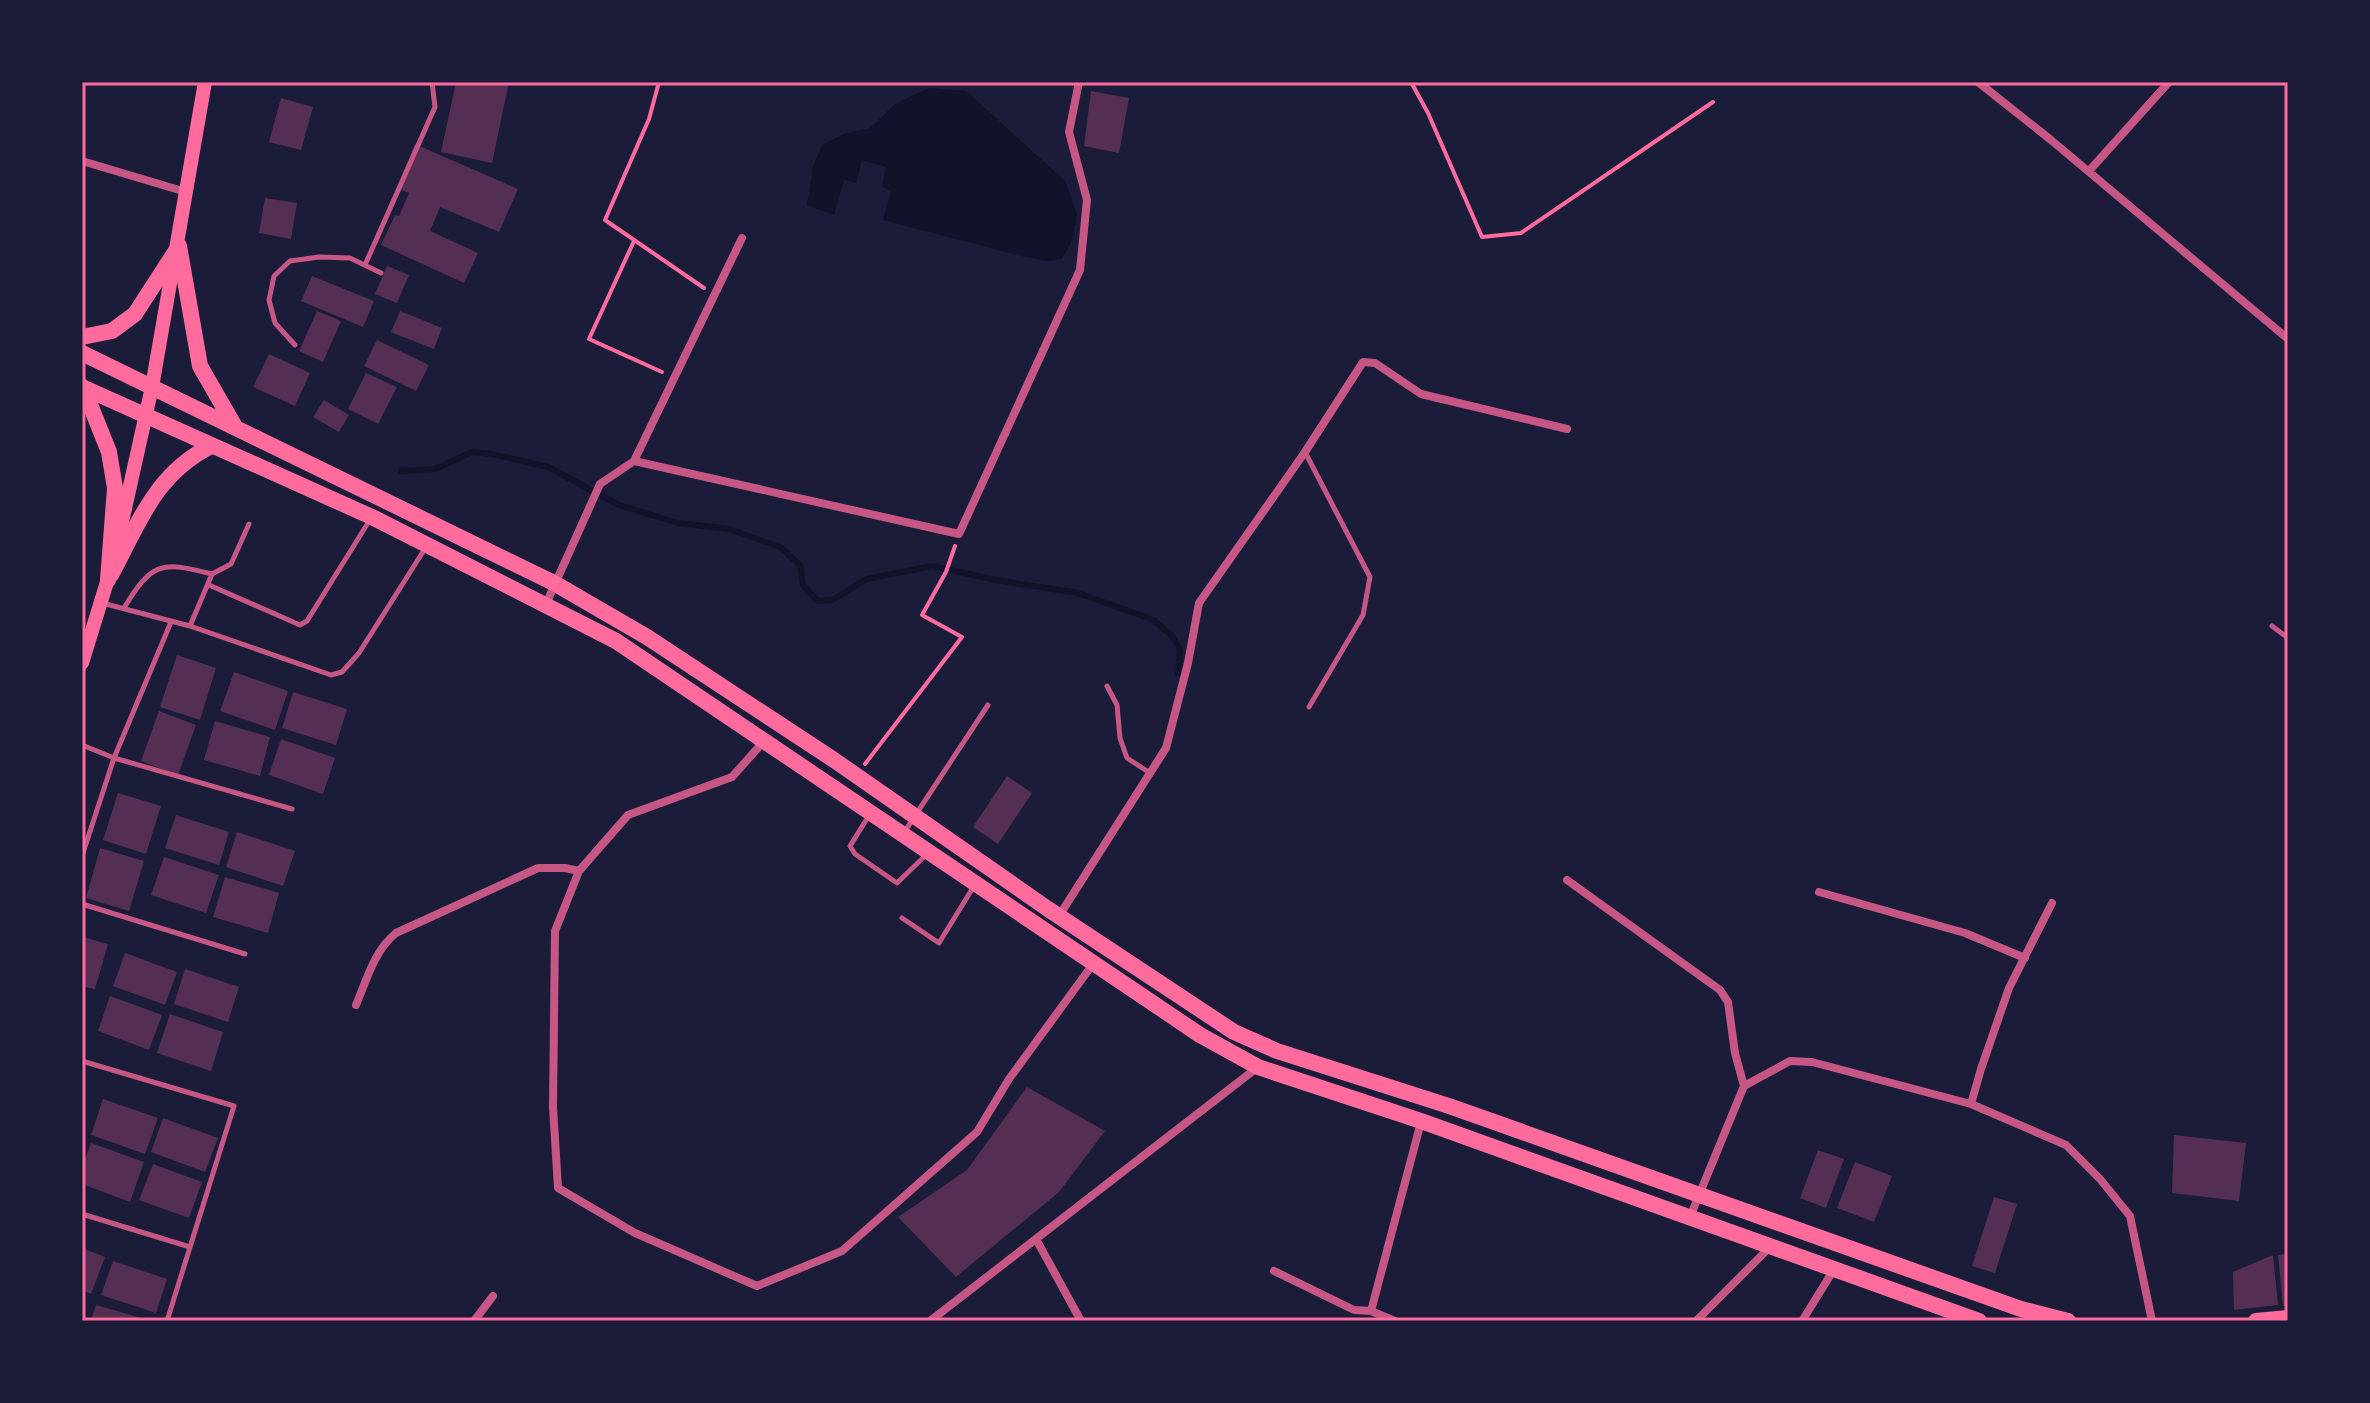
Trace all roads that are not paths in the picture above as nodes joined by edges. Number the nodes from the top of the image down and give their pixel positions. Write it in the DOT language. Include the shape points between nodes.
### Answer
graph roads {
  1 [pos="205,82"];
  2 [pos="432,82"];
  3 [pos="1079,82"];
  4 [pos="1978,82"];
  5 [pos="2169,82"];
  6 [pos="82,161"];
  7 [pos="2089,171"];
  8 [pos="186,192"];
  9 [pos="742,238"];
  10 [pos="179,246"];
  11 [pos="365,265"];
  12 [pos="381,273"];
  13 [pos="82,337"];
  14 [pos="2288,339"];
  15 [pos="295,345"];
  16 [pos="82,353"];
  17 [pos="82,387"];
  18 [pos="152,387"];
  19 [pos="146,417"];
  20 [pos="234,426"];
  21 [pos="1567,429"];
  22 [pos="211,446"];
  23 [pos="1305,452"];
  24 [pos="634,461"];
  25 [pos="372,517"];
  26 [pos="249,524"];
  27 [pos="428,545"];
  28 [pos="212,574"];
  29 [pos="108,580"];
  30 [pos="554,583"];
  31 [pos="209,585"];
  32 [pos="101,603"];
  33 [pos="546,604"];
  34 [pos="124,608"];
  35 [pos="171,622"];
  36 [pos="190,626"];
  37 [pos="2272,626"];
  38 [pos="2288,638"];
  39 [pos="82,660"];
  40 [pos="1107,686"];
  41 [pos="988,705"];
  42 [pos="1309,707"];
  43 [pos="766,740"];
  44 [pos="82,745"];
  45 [pos="114,758"];
  46 [pos="1151,773"];
  47 [pos="292,809"];
  48 [pos="871,812"];
  49 [pos="915,816"];
  50 [pos="903,835"];
  51 [pos="929,852"];
  52 [pos="82,856"];
  53 [pos="579,871"];
  54 [pos="1567,880"];
  55 [pos="976,884"];
  56 [pos="1819,892"];
  57 [pos="2052,903"];
  58 [pos="82,904"];
  59 [pos="1059,916"];
  60 [pos="902,918"];
  61 [pos="245,954"];
  62 [pos="2025,958"];
  63 [pos="1093,964"];
  64 [pos="356,1005"];
  65 [pos="82,1061"];
  66 [pos="1258,1067"];
  67 [pos="1744,1086"];
  68 [pos="1427,1099"];
  69 [pos="1971,1104"];
  70 [pos="1421,1121"];
  71 [pos="1701,1195"];
  72 [pos="82,1214"];
  73 [pos="1690,1217"];
  74 [pos="1036,1239"];
  75 [pos="190,1247"];
  76 [pos="1770,1247"];
  77 [pos="1847,1247"];
  78 [pos="1274,1271"];
  79 [pos="1833,1271"];
  80 [pos="493,1296"];
  81 [pos="1371,1311"];
  82 [pos="2288,1318"];
  83 [pos="933,1320"];
  84 [pos="1973,1320"];
  85 [pos="167,1321"];
  86 [pos="474,1321"];
  87 [pos="1081,1321"];
  88 [pos="1395,1321"];
  89 [pos="1696,1321"];
  90 [pos="1802,1321"];
  91 [pos="2068,1321"];
  92 [pos="2152,1321"];
  93 [pos="2256,1321"];
  1 -- 8 [label="main road"];
  2 -- 11 [label="lane" via="435,107"];
  3 -- 24 [label="street" via="1069,132 1087,200 1080,270 959,534"];
  4 -- 7 [label="street"];
  5 -- 7 [label="street"];
  6 -- 8 [label="street"];
  7 -- 14 [label="street"];
  8 -- 10 [label="main road"];
  9 -- 24 [label="street"];
  10 -- 13 [label="main road" via="135,314 112,331"];
  10 -- 18 [label="main road"];
  10 -- 20 [label="main road" via="200,366"];
  11 -- 12 [label="lane"];
  11 -- 15 [label="lane" via="350,258 319,257 290,261 274,276 269,300 275,323"];
  16 -- 18 [label="main road"];
  17 -- 19 [label="main road"];
  17 -- 29 [label="main road" via="109,452 115,488"];
  18 -- 19 [label="main road"];
  18 -- 20 [label="main road"];
  19 -- 22 [label="main road"];
  19 -- 29 [label="main road"];
  20 -- 30 [label="main road"];
  21 -- 23 [label="street" via="1421,394 1367,361"];
  22 -- 25 [label="main road"];
  22 -- 29 [label="main road" via="166,478"];
  23 -- 42 [label="lane" via="1370,577 1363,615"];
  23 -- 46 [label="street" via="1199,603 1166,748"];
  24 -- 30 [label="street" via="600,484"];
  25 -- 27 [label="main road"];
  25 -- 31 [label="lane" via="300,625"];
  26 -- 28 [label="lane" via="231,564"];
  27 -- 33 [label="main road"];
  27 -- 36 [label="lane" via="342,672 331,675"];
  28 -- 31 [label="lane"];
  28 -- 34 [label="lane" via="177,565 159,570 142,577"];
  29 -- 32 [label="main road"];
  30 -- 33 [label="street"];
  30 -- 49 [label="main road" via="647,637"];
  31 -- 36 [label="lane"];
  32 -- 34 [label="lane"];
  32 -- 39 [label="main road"];
  33 -- 43 [label="main road" via="616,641"];
  34 -- 35 [label="lane"];
  35 -- 36 [label="lane"];
  35 -- 45 [label="lane"];
  37 -- 38 [label="lane"];
  40 -- 46 [label="lane" via="1117,705 1127,758"];
  41 -- 49 [label="lane"];
  43 -- 48 [label="main road"];
  43 -- 53 [label="street" via="732,777 628,815"];
  44 -- 45 [label="lane"];
  45 -- 47 [label="lane"];
  45 -- 52 [label="lane"];
  46 -- 59 [label="street"];
  48 -- 50 [label="main road"];
  48 -- 51 [label="lane" via="850,846 897,883"];
  49 -- 50 [label="lane"];
  49 -- 59 [label="main road"];
  50 -- 51 [label="main road"];
  51 -- 55 [label="main road"];
  53 -- 63 [label="street" via="555,931 553,1107 558,1188 635,1233 757,1286 842,1251 977,1132"];
  53 -- 64 [label="street" via="538,868 396,933 377,953"];
  54 -- 67 [label="street" via="1720,990 1728,1002"];
  55 -- 60 [label="lane" via="939,943"];
  55 -- 63 [label="main road"];
  56 -- 62 [label="street" via="1965,933"];
  57 -- 62 [label="street"];
  58 -- 61 [label="lane"];
  59 -- 68 [label="main road" via="1234,1032"];
  62 -- 69 [label="street" via="1999,1015"];
  63 -- 66 [label="main road"];
  65 -- 75 [label="lane" via="234,1106"];
  66 -- 70 [label="main road"];
  66 -- 74 [label="street"];
  67 -- 69 [label="street" via="1790,1061 1812,1062"];
  67 -- 71 [label="street"];
  68 -- 70 [label="main road"];
  68 -- 71 [label="main road"];
  69 -- 92 [label="street" via="2066,1145 2110,1191 2130,1216"];
  70 -- 73 [label="main road"];
  70 -- 81 [label="street"];
  71 -- 73 [label="street"];
  71 -- 77 [label="main road"];
  72 -- 75 [label="lane"];
  73 -- 76 [label="main road"];
  74 -- 83 [label="street"];
  74 -- 87 [label="street"];
  75 -- 85 [label="lane"];
  76 -- 79 [label="main road"];
  76 -- 89 [label="street"];
  77 -- 79 [label="main road"];
  77 -- 91 [label="main road"];
  78 -- 81 [label="street" via="1354,1310"];
  79 -- 84 [label="main road"];
  79 -- 90 [label="street"];
  80 -- 86 [label="street"];
  81 -- 88 [label="street"];
  82 -- 93 [label="main road"];
}
